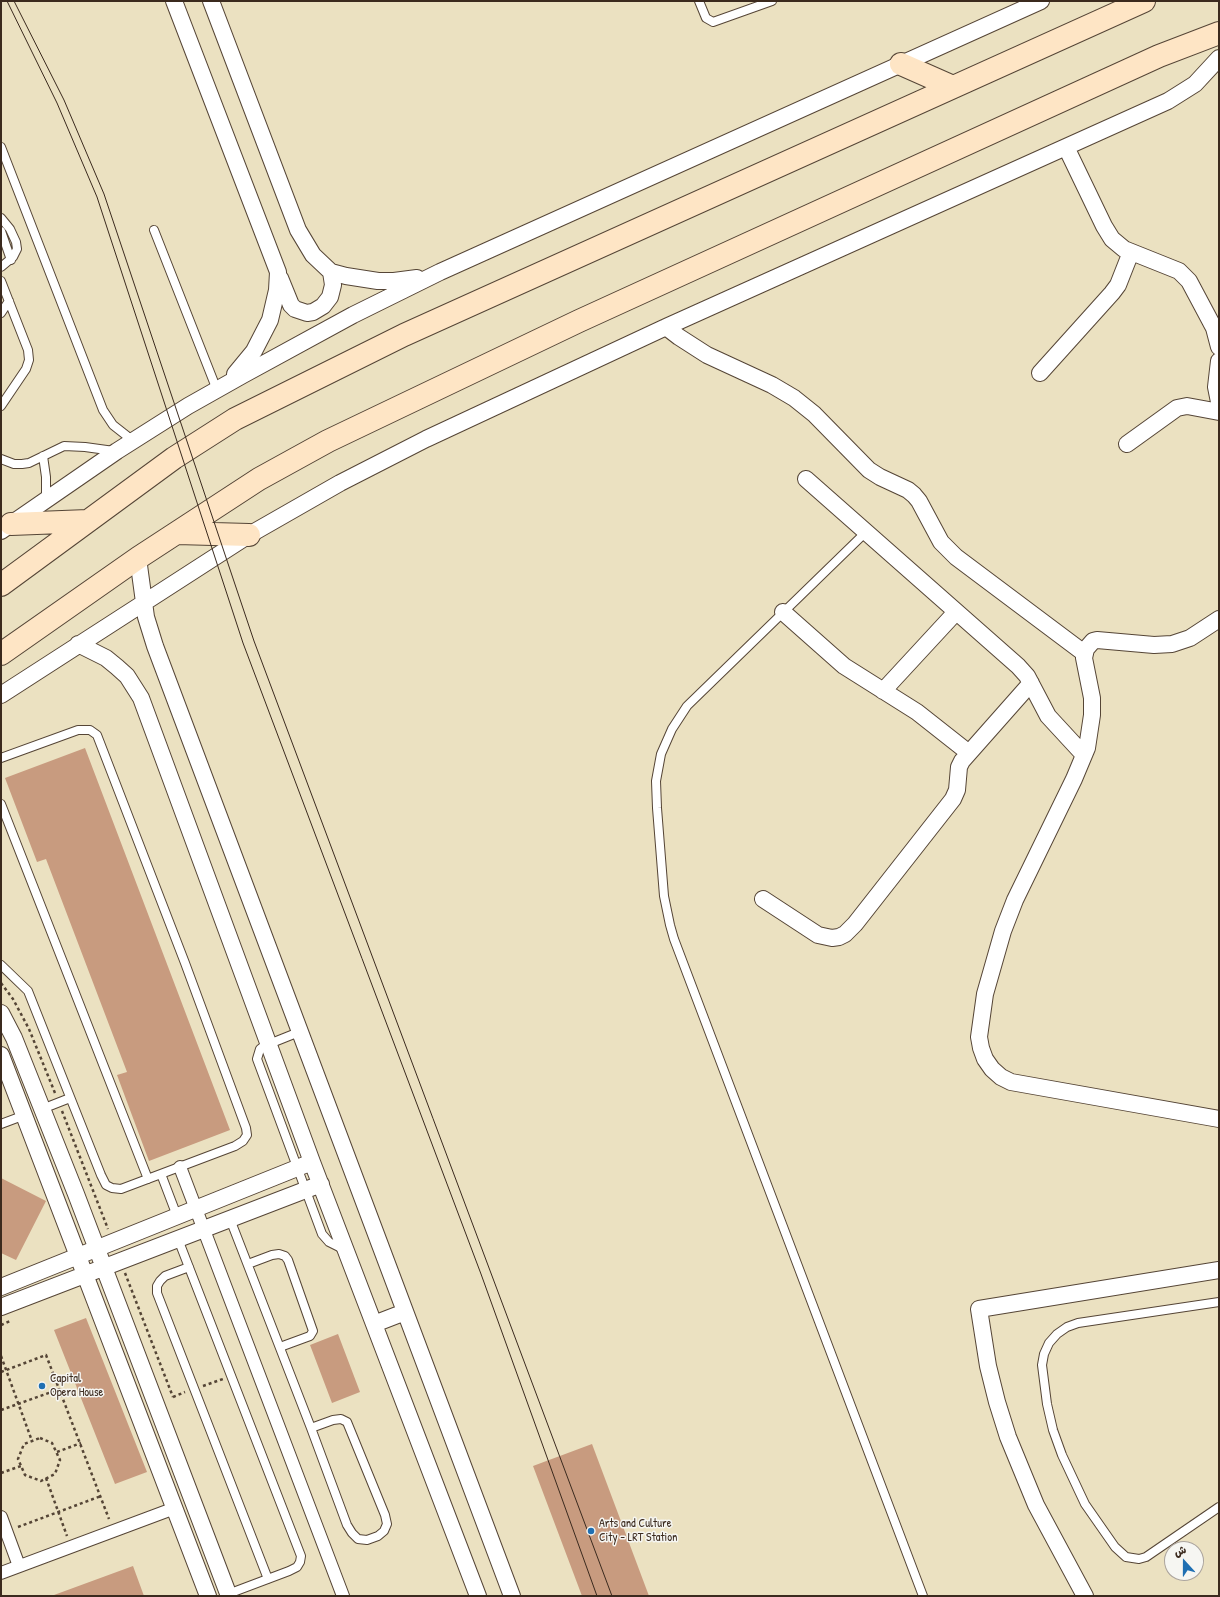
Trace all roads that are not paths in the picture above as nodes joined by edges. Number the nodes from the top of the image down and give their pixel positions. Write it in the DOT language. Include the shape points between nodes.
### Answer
graph roads {
  1 [pos="174,1"];
  2 [pos="210,1"];
  3 [pos="699,1"];
  4 [pos="772,1"];
  5 [pos="1041,1"];
  6 [pos="1144,1"];
  7 [pos="1219,33"];
  8 [pos="1219,58"];
  9 [pos="901,64"];
  10 [pos="953,87"];
  11 [pos="1,147"];
  12 [pos="1066,147"];
  13 [pos="1,218"];
  14 [pos="154,230"];
  15 [pos="1,231"];
  16 [pos="1131,252"];
  17 [pos="11,260"];
  18 [pos="1,266"];
  19 [pos="278,272"];
  20 [pos="331,272"];
  21 [pos="440,272"];
  22 [pos="1,281"];
  23 [pos="9,301"];
  24 [pos="1,313"];
  25 [pos="666,327"];
  26 [pos="1219,347"];
  27 [pos="1219,361"];
  28 [pos="1040,373"];
  29 [pos="217,390"];
  30 [pos="1219,402"];
  31 [pos="1,406"];
  32 [pos="1219,412"];
  33 [pos="134,440"];
  34 [pos="1127,444"];
  35 [pos="117,451"];
  36 [pos="43,456"];
  37 [pos="1,459"];
  38 [pos="806,479"];
  39 [pos="46,500"];
  40 [pos="88,521"];
  41 [pos="6,528"];
  42 [pos="866,532"];
  43 [pos="177,533"];
  44 [pos="249,535"];
  45 [pos="138,558"];
  46 [pos="1,585"];
  47 [pos="144,602"];
  48 [pos="783,612"];
  49 [pos="956,612"];
  50 [pos="1219,619"];
  51 [pos="78,644"];
  52 [pos="1084,653"];
  53 [pos="1,654"];
  54 [pos="1030,683"];
  55 [pos="883,691"];
  56 [pos="1,695"];
  57 [pos="969,753"];
  58 [pos="1084,755"];
  59 [pos="1,758"];
  60 [pos="1,804"];
  61 [pos="763,899"];
  62 [pos="1,965"];
  63 [pos="1,1013"];
  64 [pos="299,1032"];
  65 [pos="269,1044"];
  66 [pos="1,1055"];
  67 [pos="70,1098"];
  68 [pos="42,1109"];
  69 [pos="25,1115"];
  70 [pos="1219,1119"];
  71 [pos="1,1124"];
  72 [pos="312,1162"];
  73 [pos="180,1167"];
  74 [pos="297,1168"];
  75 [pos="161,1174"];
  76 [pos="148,1179"];
  77 [pos="321,1184"];
  78 [pos="305,1190"];
  79 [pos="196,1208"];
  80 [pos="177,1216"];
  81 [pos="230,1218"];
  82 [pos="204,1229"];
  83 [pos="178,1238"];
  84 [pos="96,1248"];
  85 [pos="346,1251"];
  86 [pos="79,1255"];
  87 [pos="248,1264"];
  88 [pos="104,1267"];
  89 [pos="189,1267"];
  90 [pos="1219,1270"];
  91 [pos="86,1274"];
  92 [pos="1,1287"];
  93 [pos="1219,1302"];
  94 [pos="1,1307"];
  95 [pos="405,1312"];
  96 [pos="374,1324"];
  97 [pos="280,1347"];
  98 [pos="311,1428"];
  99 [pos="175,1508"];
  100 [pos="1219,1508"];
  101 [pos="1,1517"];
  102 [pos="20,1566"];
  103 [pos="1,1573"];
  104 [pos="268,1580"];
  105 [pos="228,1595"];
  106 [pos="208,1596"];
  107 [pos="343,1596"];
  108 [pos="478,1596"];
  109 [pos="512,1596"];
  110 [pos="923,1596"];
  111 [pos="1086,1596"];
  1 -- 19 [label="street"];
  2 -- 20 [label="street" via="298,230 313,255"];
  3 -- 4 [label="lane" via="706,18 713,22"];
  5 -- 9 [label="street"];
  6 -- 10 [label="main road"];
  7 -- 43 [label="main road" via="1159,56 662,283 342,434 259,479"];
  8 -- 12 [label="street" via="1195,84 1178,96"];
  9 -- 10 [label="main road"];
  9 -- 21 [label="street"];
  10 -- 40 [label="main road" via="404,335 306,383 235,419 174,458"];
  11 -- 33 [label="lane" via="103,410 119,431"];
  12 -- 16 [label="street" via="1108,233 1118,244"];
  12 -- 25 [label="street"];
  13 -- 17 [label="lane" via="8,224 16,242 15,254"];
  14 -- 29 [label="lane"];
  15 -- 17 [label="lane"];
  16 -- 26 [label="street" via="1178,271 1189,281 1214,328"];
  16 -- 28 [label="street" via="1118,285 1112,293"];
  17 -- 18 [label="lane"];
  19 -- 20 [label="street" via="291,305 307,313 322,306 330,297 333,284"];
  19 -- 29 [label="street" via="274,305 262,336 243,366"];
  20 -- 21 [label="street" via="378,281 410,279"];
  21 -- 29 [label="street" via="353,315"];
  22 -- 23 [label="lane"];
  23 -- 24 [label="lane"];
  23 -- 31 [label="lane" via="28,350 29,360 26,369"];
  25 -- 44 [label="street" via="426,439 340,483"];
  25 -- 52 [label="street" via="707,355 794,398 814,414 869,470 914,495 941,542 956,557"];
  27 -- 30 [label="street" via="1216,387"];
  29 -- 33 [label="street"];
  32 -- 34 [label="street" via="1187,406 1177,408"];
  33 -- 35 [label="street"];
  35 -- 36 [label="lane" via="64,446"];
  35 -- 39 [label="street"];
  36 -- 37 [label="lane" via="22,464"];
  36 -- 39 [label="lane"];
  38 -- 42 [label="street"];
  39 -- 41 [label="street"];
  40 -- 41 [label="main road"];
  40 -- 46 [label="main road"];
  42 -- 48 [label="lane"];
  42 -- 49 [label="street"];
  43 -- 44 [label="main road"];
  43 -- 45 [label="main road"];
  44 -- 47 [label="street"];
  45 -- 47 [label="street"];
  45 -- 53 [label="main road"];
  47 -- 51 [label="street"];
  47 -- 64 [label="street" via="157,653"];
  48 -- 55 [label="street" via="844,666"];
  48 -- 110 [label="lane" via="687,706 672,729 661,754 656,781 664,896 679,954"];
  49 -- 54 [label="street" via="1018,666"];
  49 -- 55 [label="street"];
  50 -- 52 [label="street" via="1181,642 1154,645 1097,640 1093,641"];
  51 -- 56 [label="street"];
  51 -- 65 [label="street" via="106,658 117,667 127,676 141,698"];
  52 -- 58 [label="street" via="1092,698 1090,732"];
  54 -- 57 [label="street"];
  54 -- 58 [label="street" via="1048,716"];
  55 -- 57 [label="street" via="918,712"];
  57 -- 61 [label="street" via="959,767 957,790 950,803 845,934 839,938 818,935"];
  58 -- 70 [label="street" via="1015,900 1003,931 985,994 980,1048 992,1069 1011,1082"];
  59 -- 73 [label="lane" via="78,730 90,730 97,735 102,746 246,1128 247,1135 235,1146"];
  60 -- 76 [label="lane"];
  62 -- 67 [label="lane" via="28,991"];
  63 -- 68 [label="street" via="14,1038"];
  64 -- 65 [label="lane"];
  64 -- 95 [label="street"];
  65 -- 72 [label="street"];
  65 -- 74 [label="lane" via="260,1049 257,1059"];
  66 -- 69 [label="street"];
  67 -- 68 [label="lane"];
  67 -- 76 [label="lane" via="100,1175 106,1184 121,1189"];
  68 -- 84 [label="street"];
  69 -- 71 [label="lane"];
  69 -- 86 [label="street"];
  72 -- 74 [label="street"];
  72 -- 77 [label="street"];
  73 -- 75 [label="lane"];
  73 -- 79 [label="street"];
  74 -- 78 [label="lane"];
  74 -- 79 [label="street"];
  75 -- 76 [label="lane"];
  75 -- 80 [label="lane"];
  77 -- 78 [label="street"];
  77 -- 85 [label="street"];
  78 -- 81 [label="street"];
  78 -- 85 [label="lane" via="322,1234 334,1246"];
  79 -- 80 [label="street"];
  79 -- 82 [label="street"];
  80 -- 84 [label="street"];
  81 -- 82 [label="street"];
  81 -- 87 [label="lane"];
  82 -- 83 [label="street"];
  82 -- 107 [label="street"];
  83 -- 88 [label="street"];
  83 -- 89 [label="lane"];
  84 -- 86 [label="street"];
  84 -- 88 [label="street"];
  85 -- 96 [label="street"];
  86 -- 91 [label="street"];
  86 -- 92 [label="street"];
  87 -- 97 [label="lane"];
  87 -- 97 [label="lane" via="279,1254 288,1260 314,1331 310,1336"];
  88 -- 91 [label="street"];
  88 -- 105 [label="street"];
  89 -- 104 [label="lane" via="301,1556 297,1566"];
  89 -- 104 [label="lane" via="165,1276 157,1286 157,1293"];
  90 -- 111 [label="street" via="979,1309 988,1366 1008,1437 1036,1505"];
  91 -- 94 [label="street"];
  91 -- 99 [label="street"];
  93 -- 100 [label="lane" via="1078,1323 1067,1327 1049,1343 1042,1365 1047,1404 1062,1456 1085,1504 1115,1547 1126,1557 1146,1557"];
  95 -- 96 [label="street"];
  95 -- 109 [label="street"];
  96 -- 108 [label="street"];
  97 -- 98 [label="lane"];
  98 -- 98 [label="lane" via="347,1525 358,1539 367,1540 378,1536 387,1524 386,1515 348,1422 341,1419 333,1420"];
  99 -- 102 [label="street"];
  99 -- 106 [label="street"];
  101 -- 102 [label="street"];
  102 -- 103 [label="street"];
  104 -- 105 [label="lane"];
}
